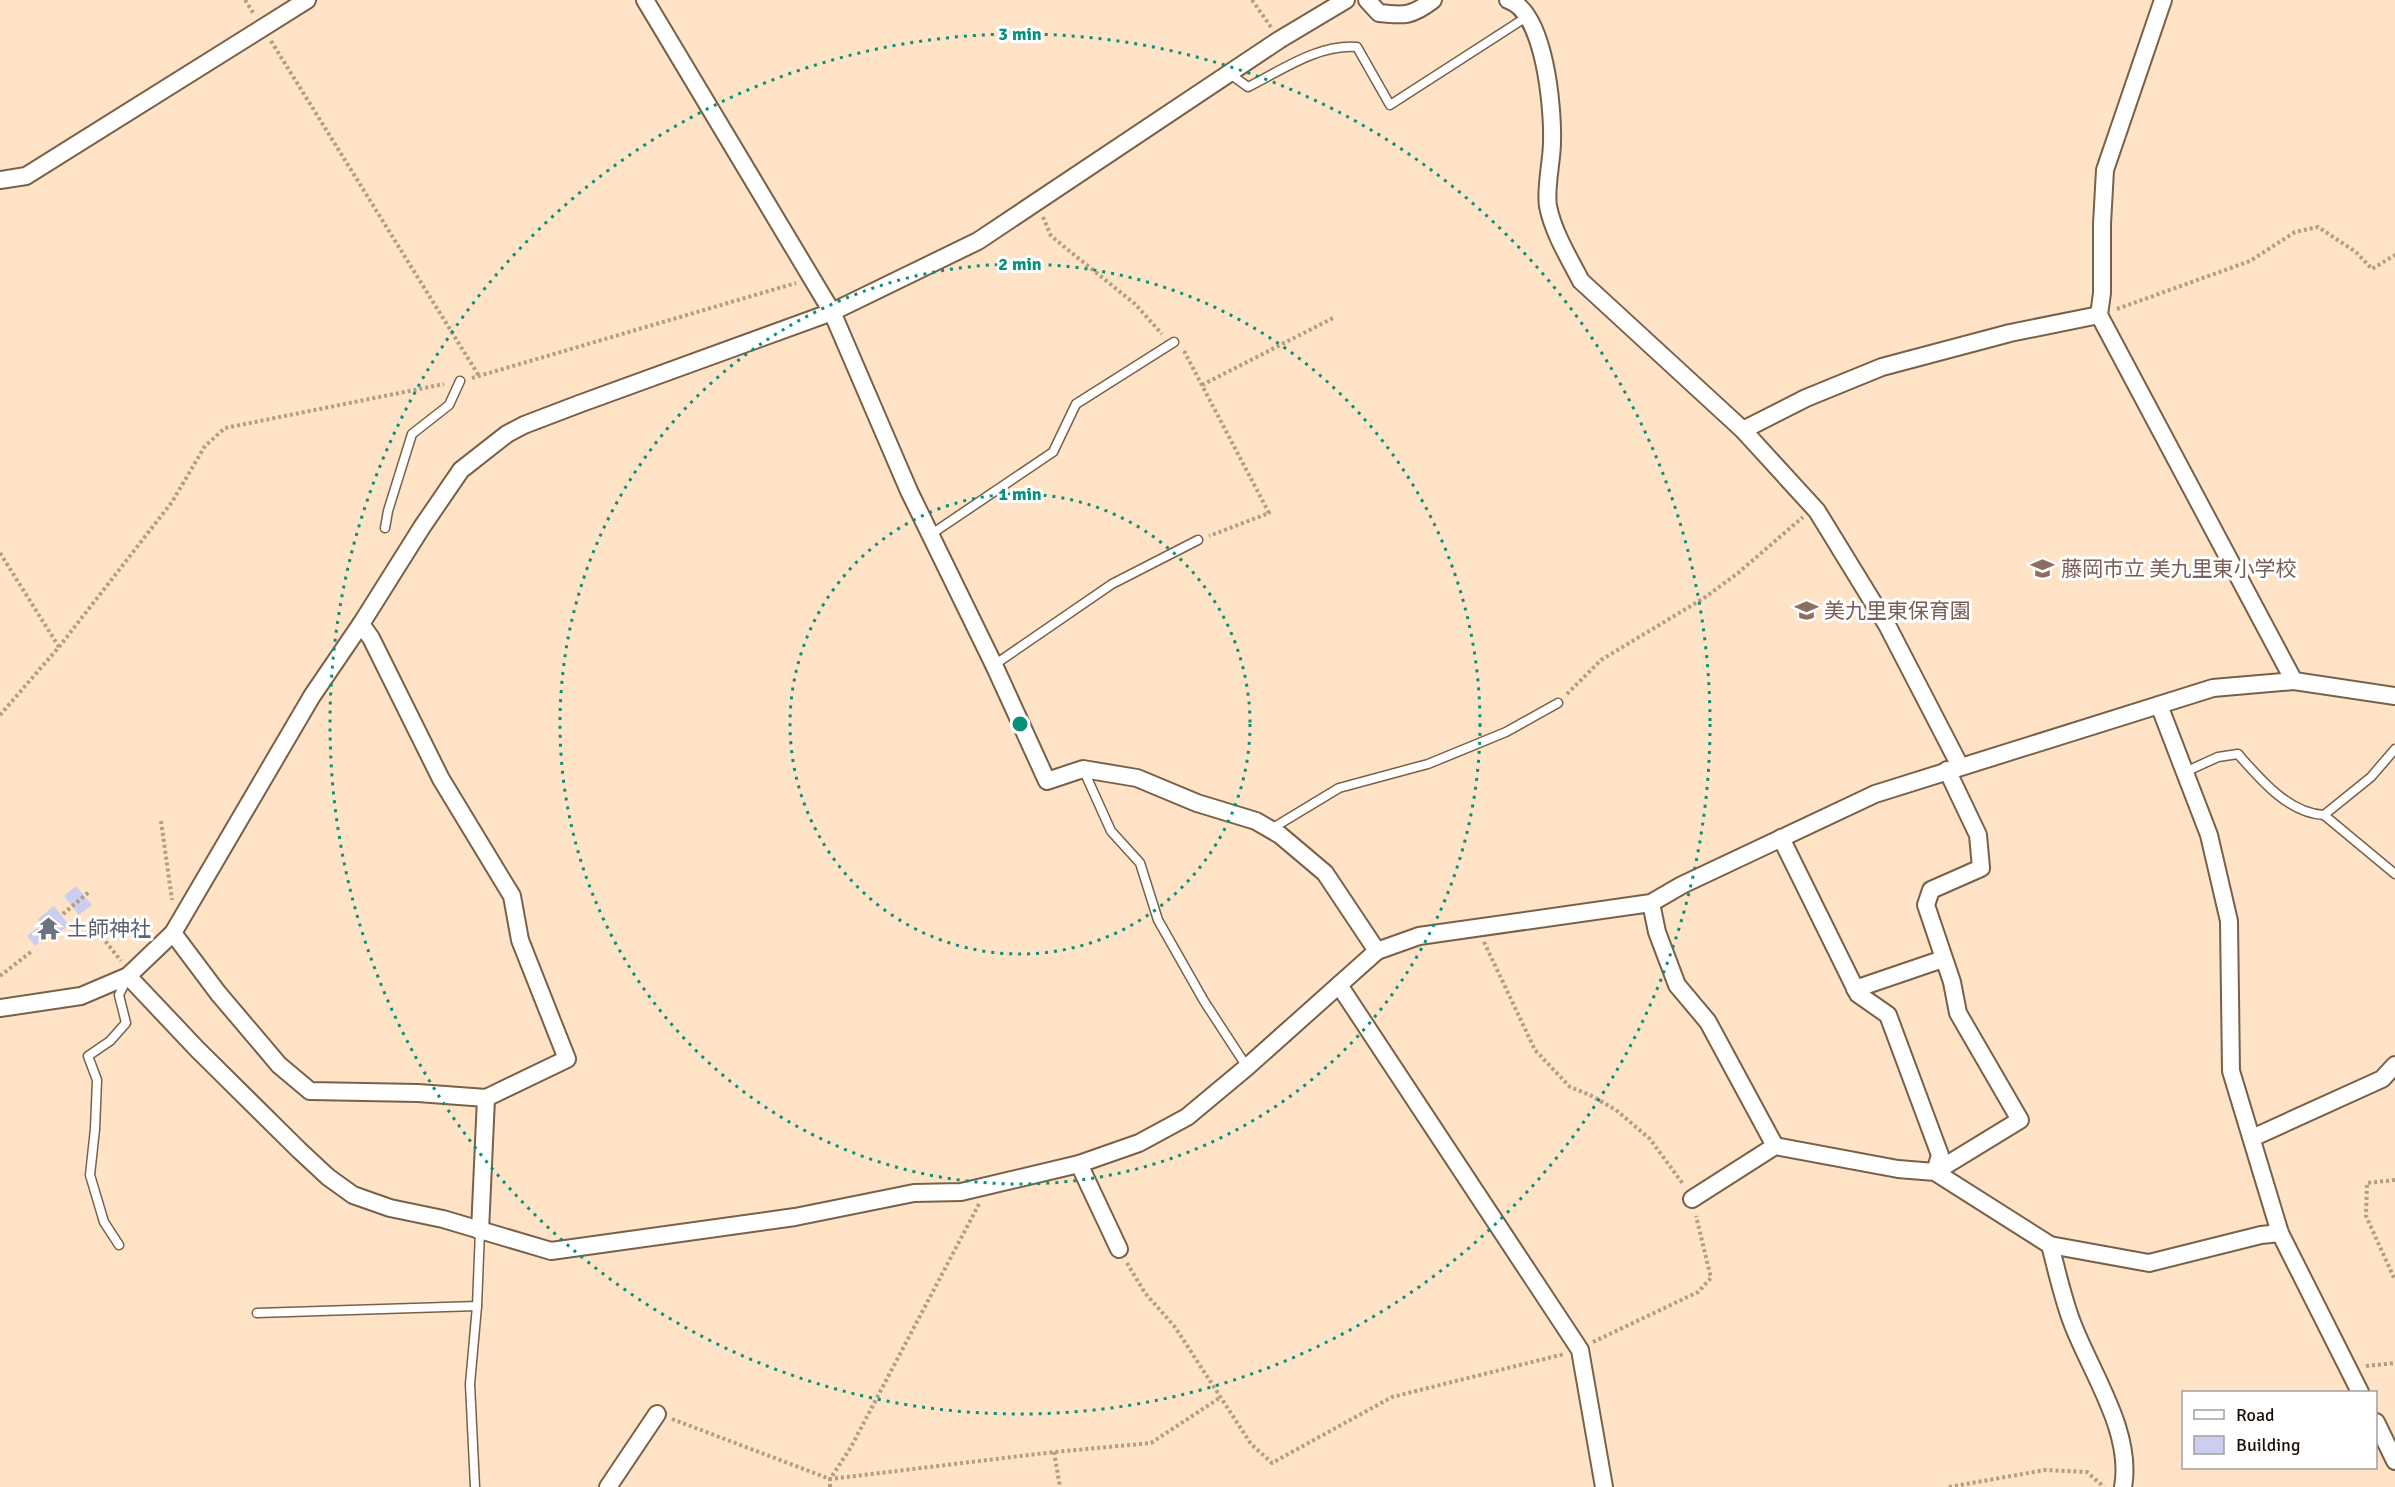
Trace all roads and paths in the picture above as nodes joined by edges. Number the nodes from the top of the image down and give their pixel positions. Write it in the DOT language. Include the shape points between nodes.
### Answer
graph roads {
  1 [pos="307,0"];
  2 [pos="645,0"];
  3 [pos="1252,0"];
  4 [pos="1346,0"];
  5 [pos="1367,0"];
  6 [pos="1433,0"];
  7 [pos="1508,0"];
  8 [pos="2163,0"];
  9 [pos="1528,16"];
  10 [pos="262,27"];
  11 [pos="1279,40"];
  12 [pos="1230,74"];
  13 [pos="0,180"];
  14 [pos="1037,202"];
  15 [pos="2395,255"];
  16 [pos="811,279"];
  17 [pos="832,312"];
  18 [pos="2099,315"];
  19 [pos="1333,318"];
  20 [pos="1174,342"];
  21 [pos="479,376"];
  22 [pos="460,381"];
  23 [pos="1202,385"];
  24 [pos="1743,430"];
  25 [pos="1814,507"];
  26 [pos="385,528"];
  27 [pos="930,535"];
  28 [pos="1198,540"];
  29 [pos="0,553"];
  30 [pos="362,624"];
  31 [pos="59,646"];
  32 [pos="994,665"];
  33 [pos="2294,681"];
  34 [pos="2395,696"];
  35 [pos="1558,703"];
  36 [pos="2159,705"];
  37 [pos="0,715"];
  38 [pos="2395,749"];
  39 [pos="1954,768"];
  40 [pos="1083,769"];
  41 [pos="2185,772"];
  42 [pos="2324,815"];
  43 [pos="161,821"];
  44 [pos="1271,829"];
  45 [pos="1781,838"];
  46 [pos="2395,874"];
  47 [pos="89,892"];
  48 [pos="1651,903"];
  49 [pos="63,914"];
  50 [pos="1477,927"];
  51 [pos="175,930"];
  52 [pos="98,932"];
  53 [pos="32,951"];
  54 [pos="1377,951"];
  55 [pos="117,956"];
  56 [pos="1943,959"];
  57 [pos="0,976"];
  58 [pos="128,976"];
  59 [pos="1339,985"];
  60 [pos="1855,989"];
  61 [pos="0,1008"];
  62 [pos="2395,1065"];
  63 [pos="1247,1067"];
  64 [pos="486,1098"];
  65 [pos="2252,1138"];
  66 [pos="1775,1146"];
  67 [pos="1079,1164"];
  68 [pos="1935,1172"];
  69 [pos="2395,1180"];
  70 [pos="989,1185"];
  71 [pos="1692,1199"];
  72 [pos="480,1231"];
  73 [pos="2280,1233"];
  74 [pos="119,1245"];
  75 [pos="2050,1245"];
  76 [pos="1119,1249"];
  77 [pos="2395,1280"];
  78 [pos="477,1306"];
  79 [pos="257,1313"];
  80 [pos="1580,1350"];
  81 [pos="2395,1363"];
  82 [pos="2348,1368"];
  83 [pos="2360,1391"];
  84 [pos="1221,1397"];
  85 [pos="657,1414"];
  86 [pos="2377,1424"];
  87 [pos="1054,1452"];
  88 [pos="2395,1461"];
  89 [pos="830,1479"];
  90 [pos="476,1487"];
  91 [pos="608,1487"];
  92 [pos="830,1487"];
  93 [pos="1060,1487"];
  94 [pos="1604,1487"];
  95 [pos="1948,1487"];
  96 [pos="2104,1487"];
  97 [pos="2123,1487"];
  1 -- 10 [label="street"];
  2 -- 16 [label="street"];
  3 -- 11 [label="path"];
  4 -- 11 [label="street"];
  5 -- 6 [label="street" via="1379,13 1403,16"];
  7 -- 9 [label="street"];
  8 -- 18 [label="street" via="2105,170"];
  9 -- 12 [label="lane" via="1390,105 1357,47 1327,48 1248,87"];
  9 -- 24 [label="street" via="1541,49 1549,94 1552,140 1548,205 1564,249 1581,281"];
  10 -- 13 [label="street" via="26,176"];
  10 -- 21 [label="path"];
  11 -- 12 [label="street"];
  12 -- 14 [label="street"];
  14 -- 17 [label="street" via="978,241"];
  14 -- 20 [label="path" via="1051,236 1135,304"];
  15 -- 18 [label="path" via="2372,268 2356,252 2318,227 2295,232 2250,261"];
  16 -- 17 [label="street"];
  16 -- 21 [label="path"];
  17 -- 27 [label="street"];
  17 -- 30 [label="street" via="507,434 461,470"];
  18 -- 24 [label="street" via="2010,333 1882,367 1806,398"];
  18 -- 33 [label="street"];
  19 -- 23 [label="path"];
  20 -- 23 [label="path" via="1181,345"];
  20 -- 27 [label="lane" via="1076,404 1053,452"];
  21 -- 22 [label="path"];
  22 -- 26 [label="lane" via="449,405 412,434"];
  22 -- 31 [label="path" via="225,428 205,446 172,502"];
  23 -- 28 [label="path" via="1269,513"];
  24 -- 25 [label="street"];
  25 -- 35 [label="path" via="1704,598 1601,660"];
  25 -- 39 [label="street" via="1887,625"];
  27 -- 32 [label="street"];
  28 -- 32 [label="lane" via="1112,584"];
  29 -- 31 [label="path"];
  30 -- 51 [label="street" via="312,696"];
  30 -- 64 [label="street" via="441,779 512,896 520,940 567,1059"];
  31 -- 37 [label="path"];
  32 -- 40 [label="street" via="1047,781"];
  33 -- 34 [label="street"];
  33 -- 36 [label="street" via="2213,688"];
  35 -- 44 [label="lane" via="1506,732 1428,764 1339,788"];
  36 -- 39 [label="street"];
  36 -- 41 [label="street"];
  38 -- 42 [label="lane" via="2371,777"];
  39 -- 45 [label="street" via="1875,794"];
  39 -- 56 [label="street" via="1978,835 1981,868 1931,890 1926,905"];
  40 -- 44 [label="street" via="1137,778"];
  40 -- 63 [label="lane" via="1111,831 1140,863 1158,920"];
  41 -- 42 [label="lane" via="2218,757 2238,754 2290,804"];
  41 -- 65 [label="street" via="2209,835 2229,921 2231,1071"];
  42 -- 46 [label="lane"];
  43 -- 51 [label="path"];
  44 -- 54 [label="street" via="1325,873"];
  45 -- 48 [label="street"];
  45 -- 60 [label="street"];
  47 -- 49 [label="path"];
  48 -- 50 [label="street"];
  48 -- 66 [label="street" via="1657,932 1677,985 1708,1023"];
  50 -- 54 [label="street" via="1419,936"];
  50 -- 71 [label="path" via="1535,1050 1570,1087 1616,1110 1650,1139"];
  51 -- 58 [label="street"];
  51 -- 64 [label="street" via="218,993 279,1065 310,1091"];
  52 -- 55 [label="path"];
  53 -- 57 [label="path"];
  54 -- 59 [label="street"];
  56 -- 60 [label="street"];
  56 -- 68 [label="street" via="1958,1013 2020,1120"];
  58 -- 61 [label="street" via="81,996"];
  58 -- 72 [label="street" via="328,1178 353,1195 390,1208"];
  58 -- 74 [label="lane" via="119,995 126,1023 110,1041 88,1056 97,1080 90,1175 104,1222"];
  59 -- 63 [label="street"];
  59 -- 80 [label="street"];
  60 -- 68 [label="street" via="1888,1015 1940,1155"];
  62 -- 65 [label="street" via="2382,1079"];
  63 -- 67 [label="street" via="1187,1117 1139,1143"];
  64 -- 72 [label="street"];
  65 -- 73 [label="street"];
  66 -- 68 [label="street"];
  66 -- 71 [label="street"];
  67 -- 70 [label="street"];
  67 -- 76 [label="street"];
  68 -- 75 [label="street"];
  69 -- 77 [label="path" via="2367,1183 2366,1216"];
  70 -- 72 [label="street" via="960,1192 914,1193 795,1217 551,1251"];
  70 -- 89 [label="path" via="851,1447"];
  71 -- 80 [label="path" via="1711,1278 1698,1292"];
  72 -- 78 [label="lane"];
  73 -- 75 [label="street" via="2149,1263"];
  73 -- 82 [label="street"];
  75 -- 97 [label="street" via="2072,1323 2121,1435"];
  76 -- 84 [label="path" via="1145,1293 1174,1327"];
  78 -- 79 [label="lane"];
  78 -- 90 [label="lane" via="470,1384"];
  80 -- 84 [label="path" via="1392,1397 1272,1463 1251,1444"];
  80 -- 94 [label="street"];
  81 -- 82 [label="path"];
  82 -- 83 [label="street"];
  84 -- 87 [label="path" via="1151,1443"];
  85 -- 89 [label="path"];
  85 -- 91 [label="street"];
  86 -- 88 [label="street"];
  87 -- 89 [label="path"];
  87 -- 93 [label="path"];
  89 -- 92 [label="path"];
  95 -- 96 [label="path" via="2045,1470 2087,1472"];
}
